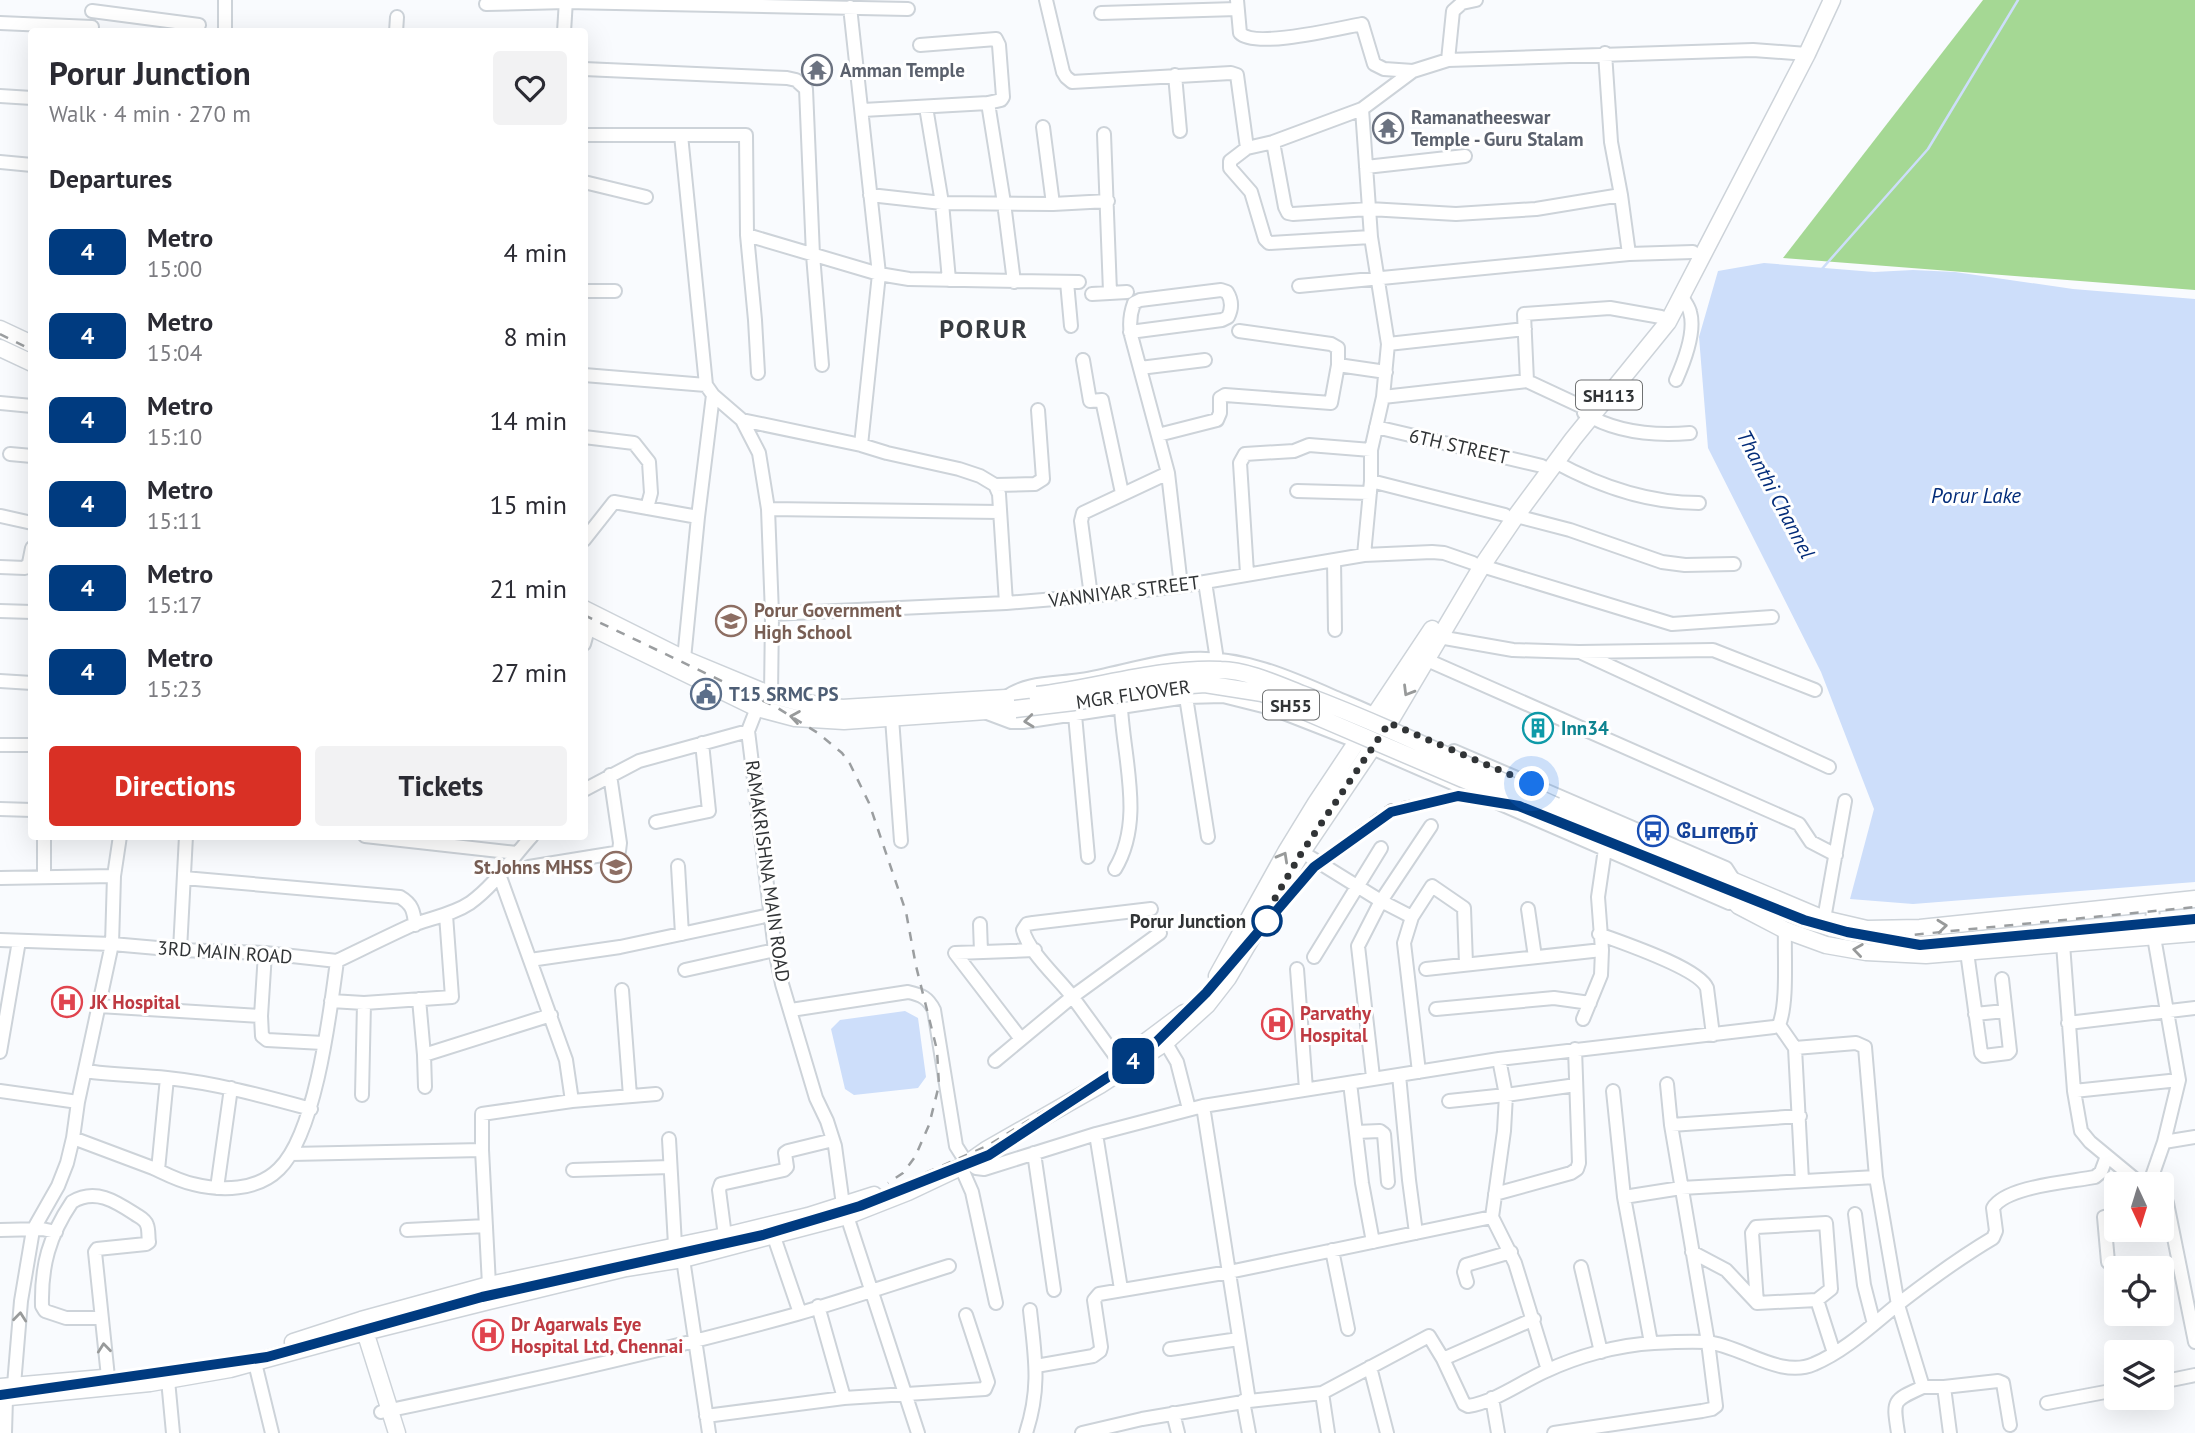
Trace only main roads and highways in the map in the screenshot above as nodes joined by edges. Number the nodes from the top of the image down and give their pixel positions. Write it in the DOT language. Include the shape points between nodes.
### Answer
graph roads {
  1 [pos="1823,0"];
  2 [pos="1832,0"];
  3 [pos="1804,54"];
  4 [pos="1710,231"];
  5 [pos="0,329"];
  6 [pos="28,342"];
  7 [pos="0,348"];
  8 [pos="28,361"];
  9 [pos="1588,413"];
  10 [pos="1477,565"];
  11 [pos="588,612"];
  12 [pos="588,625"];
  13 [pos="626,637"];
  14 [pos="1015,701"];
  15 [pos="1383,719"];
  16 [pos="1365,746"];
  17 [pos="1455,751"];
  18 [pos="1442,779"];
  19 [pos="1712,880"];
  20 [pos="2195,899"];
  21 [pos="2195,933"];
  22 [pos="1162,1037"];
  23 [pos="845,1210"];
  24 [pos="679,1252"];
  25 [pos="359,1327"];
  26 [pos="5,1392"];
  27 [pos="386,1411"];
  28 [pos="388,1433"];
  29 [pos="397,1433"];
  1 -- 3 [label="main road, SH113"];
  2 -- 3 [label="main road, SH113"];
  3 -- 4 [label="main road, SH113"];
  4 -- 9 [label="main road, SH113" via="1693,253 1661,317"];
  4 -- 9 [label="main road, SH113" via="1668,322"];
  5 -- 6 [label="main road"];
  7 -- 8 [label="main road"];
  9 -- 10 [label="main road, SH113"];
  10 -- 15 [label="main road, SH113, one-way" via="1427,660"];
  10 -- 15 [label="main road, SH113" via="1415,654"];
  11 -- 13 [label="main road, SH55"];
  12 -- 13 [label="main road, SH55"];
  13 -- 14 [label="main road, SH55" via="798,702 842,708"];
  14 -- 13 [label="main road, MGR FLYOVER / SH55, one-way" via="985,712 844,721 795,718 757,708"];
  14 -- 19 [label="main road, MGR FLYOVER / SH55, bridge" via="1186,670 1235,672 1326,703"];
  15 -- 16 [label="main road, SH113"];
  22 -- 16 [label="main road, SH113, one-way" via="1217,976 1316,803"];
  16 -- 22 [label="main road, SH113" via="1228,978 1207,1005"];
  17 -- 18 [label="main road"];
  19 -- 20 [label="main road, MGR FLYOVER / SH55, one-way" via="1735,882 1824,919 1867,929 1920,928"];
  21 -- 19 [label="main road, MGR FLYOVER / SH55, one-way" via="1926,955 1866,952 1826,945 1785,930 1739,906"];
  22 -- 23 [label="main road, SH113" via="964,1162"];
  23 -- 24 [label="main road, SH113" via="725,1236"];
  23 -- 24 [label="main road, SH113" via="774,1237"];
  24 -- 25 [label="main road, SH113"];
  24 -- 25 [label="main road, SH113" via="489,1285"];
  25 -- 26 [label="main road, SH113" via="260,1353 169,1370"];
  25 -- 26 [label="main road, SH113" via="255,1363 168,1380 84,1391"];
  25 -- 27 [label="main road"];
  27 -- 28 [label="main road"];
  27 -- 29 [label="main road"];
}
